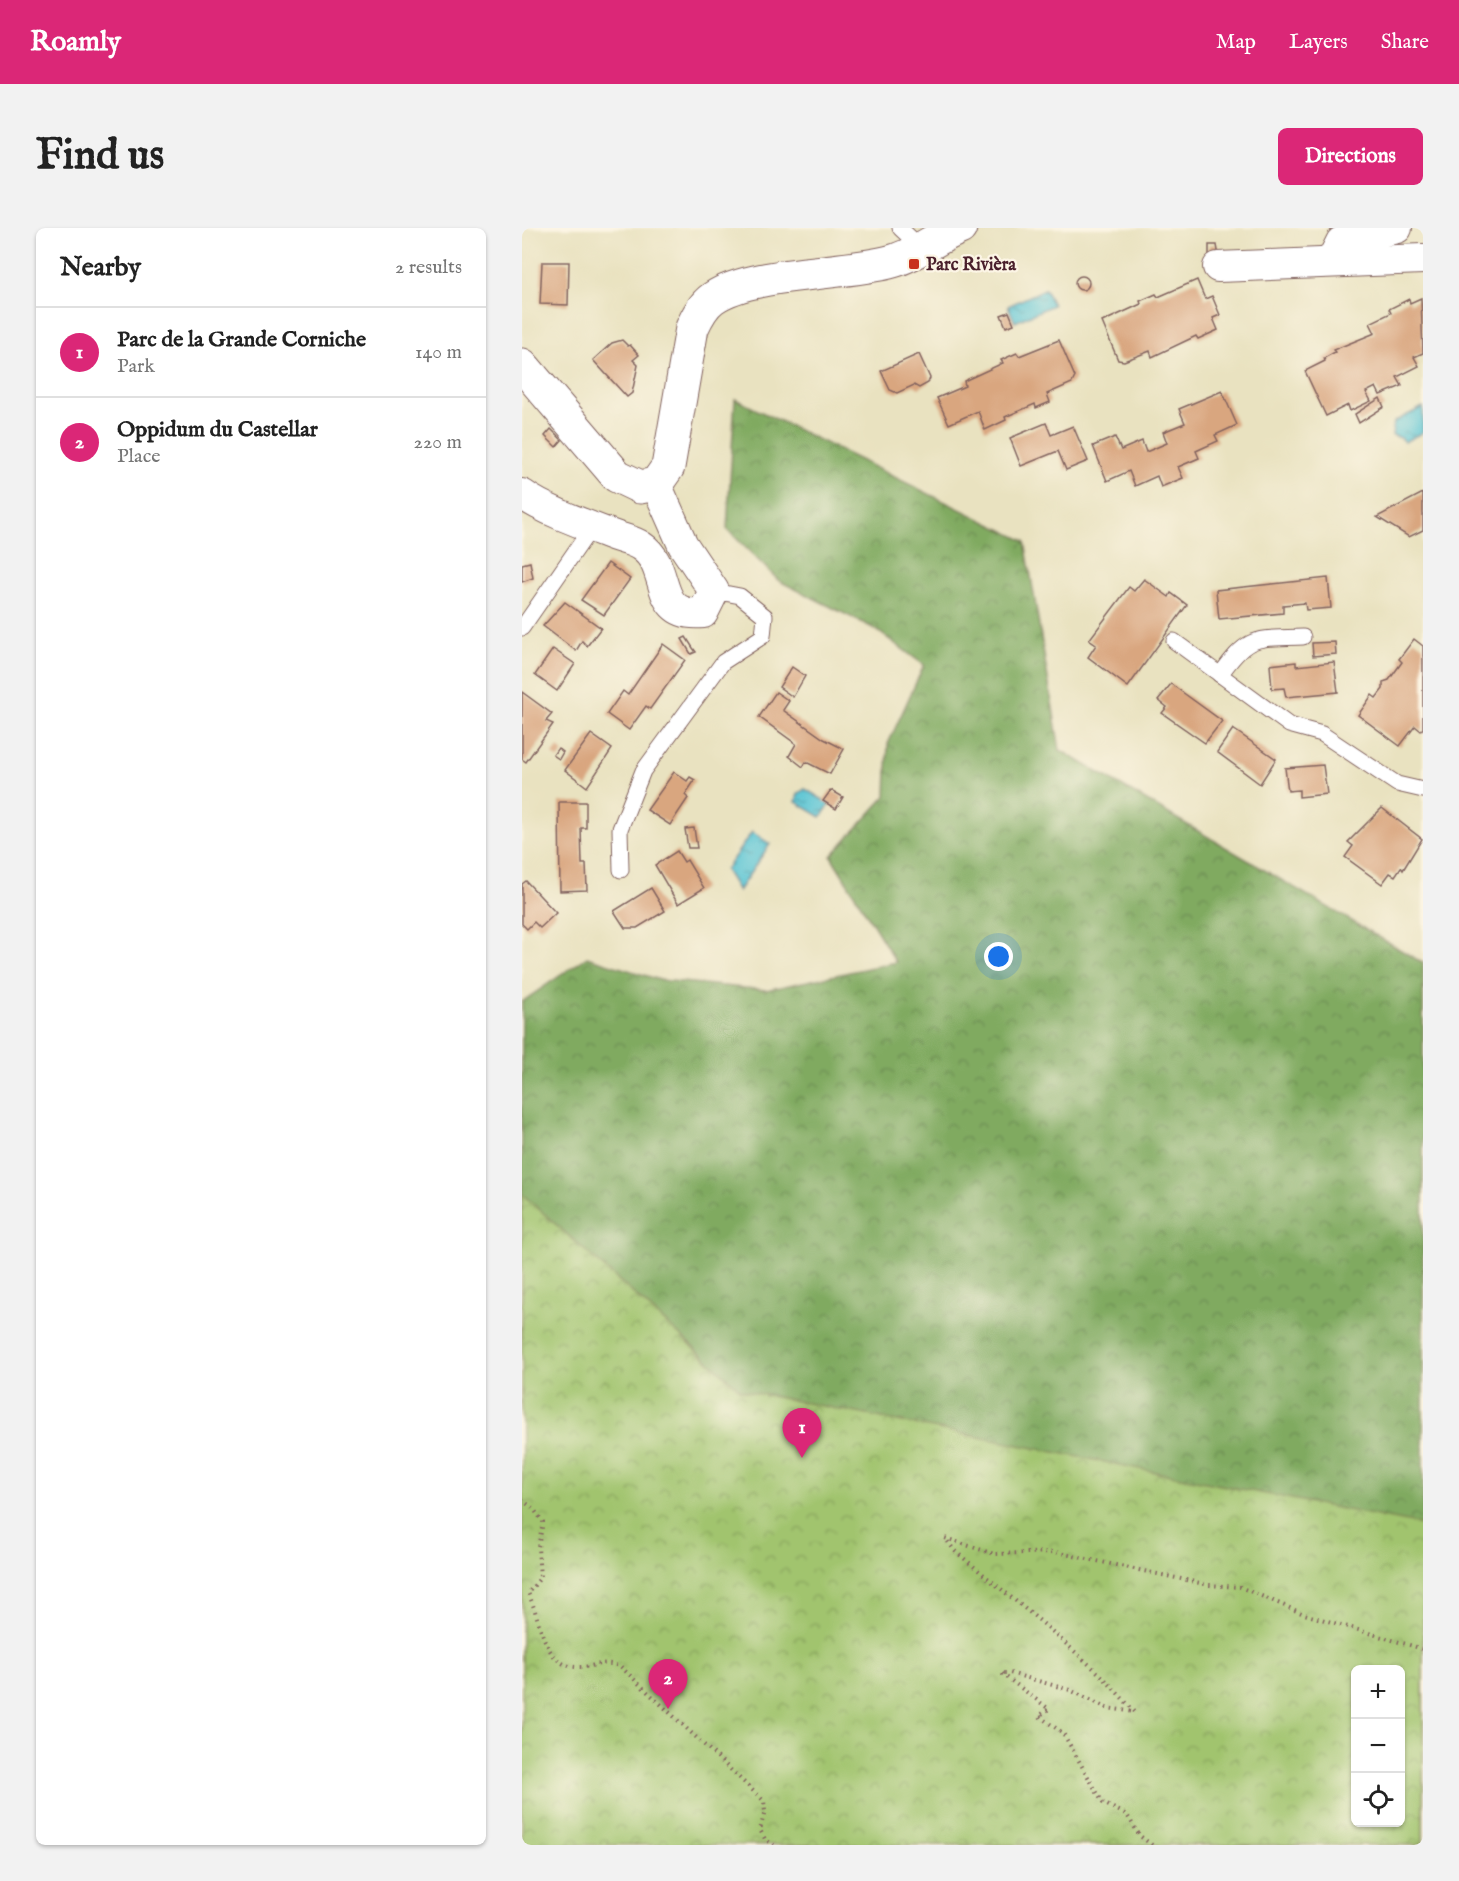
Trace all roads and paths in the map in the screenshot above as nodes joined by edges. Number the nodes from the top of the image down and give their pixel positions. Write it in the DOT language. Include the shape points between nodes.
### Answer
graph roads {
  1 [pos="960,228"];
  2 [pos="1397,228"];
  3 [pos="910,238"];
  4 [pos="1423,259"];
  5 [pos="1332,261"];
  6 [pos="1218,267"];
  7 [pos="522,365"];
  8 [pos="656,484"];
  9 [pos="522,494"];
  10 [pos="592,527"];
  11 [pos="714,591"];
  12 [pos="522,628"];
  13 [pos="1302,637"];
  14 [pos="1174,641"];
  15 [pos="1220,675"];
  16 [pos="1423,790"];
  17 [pos="621,870"];
  18 [pos="522,1500"];
  19 [pos="1423,1649"];
  20 [pos="774,1845"];
  21 [pos="1152,1845"];
  1 -- 3 [label="street"];
  2 -- 5 [label="street" via="1341,242"];
  3 -- 8 [label="street" via="896,260 755,283 712,299 692,328 668,467"];
  4 -- 5 [label="street"];
  5 -- 6 [label="street"];
  7 -- 8 [label="street" via="617,476 640,487"];
  8 -- 11 [label="street" via="683,545"];
  9 -- 10 [label="street"];
  10 -- 11 [label="street" via="641,546 658,564 666,597 676,609 688,614 703,613"];
  10 -- 12 [label="lane"];
  11 -- 17 [label="lane" via="740,596 765,616 764,636 723,662 643,771 620,829"];
  13 -- 15 [label="lane" via="1260,639 1239,648"];
  14 -- 15 [label="lane"];
  15 -- 16 [label="lane" via="1289,725 1322,734 1397,784"];
  18 -- 20 [label="path" via="543,1522 538,1547 540,1578 528,1593 548,1649 560,1663 579,1667 604,1661 620,1666 764,1801 760,1830"];
  19 -- 21 [label="path" via="1304,1614 1240,1587 1209,1585 1055,1552 994,1554 945,1538 955,1551 1102,1676 1135,1712 1107,1708 1070,1690 1001,1673 1049,1709 1039,1716 1063,1732 1102,1803 1127,1815 1140,1836"];
}
